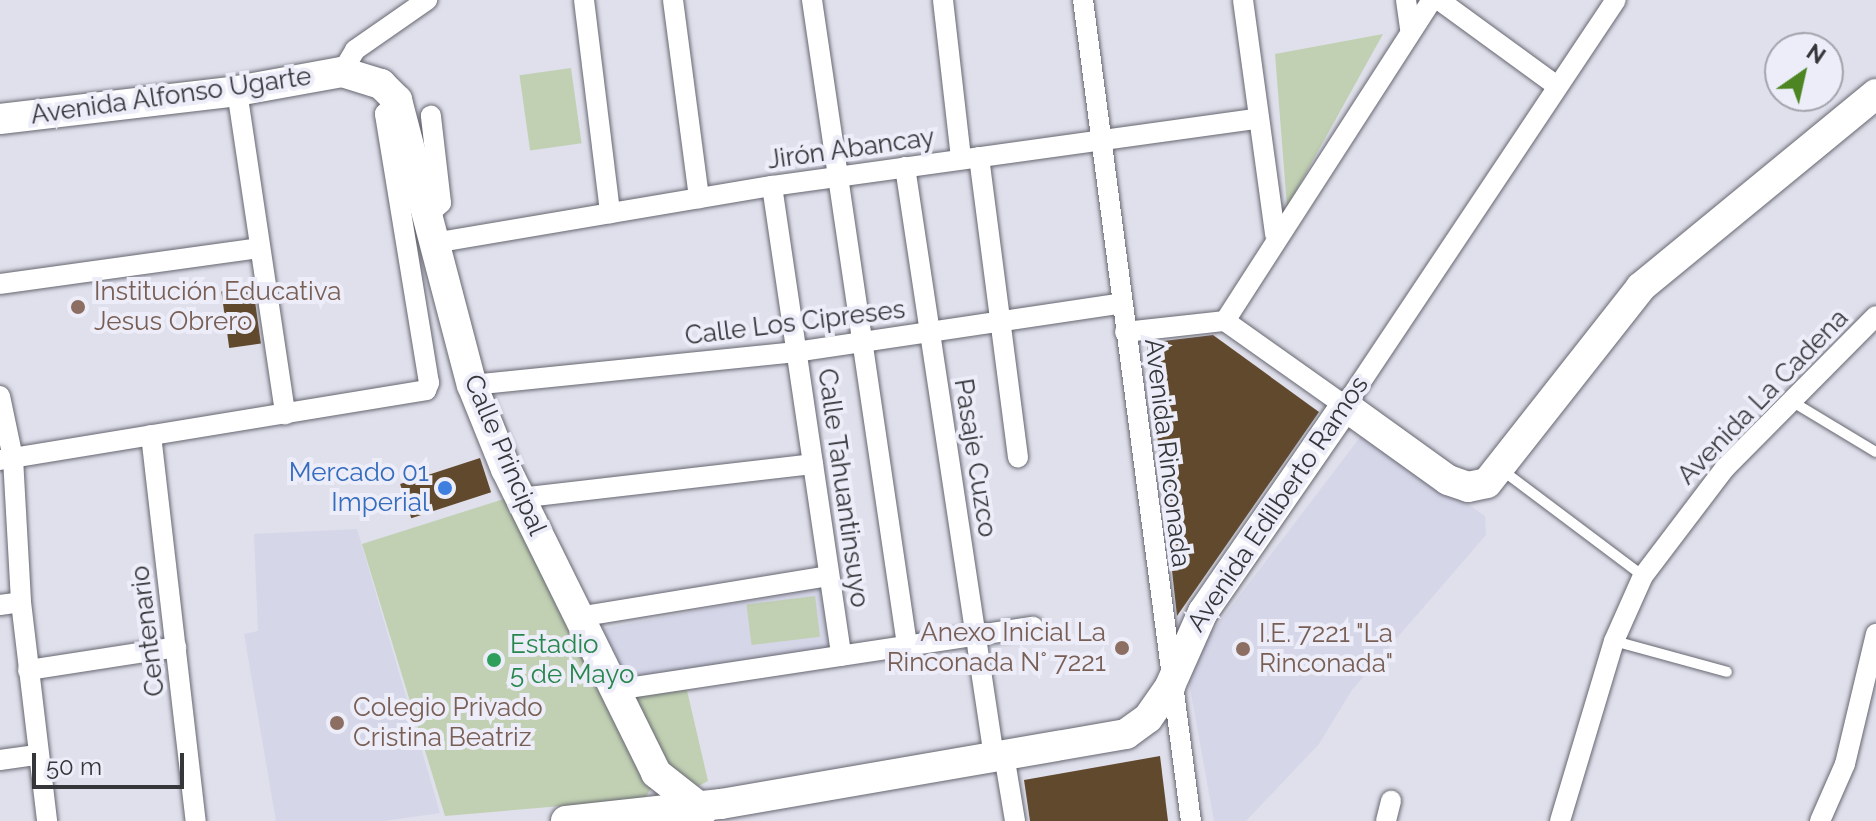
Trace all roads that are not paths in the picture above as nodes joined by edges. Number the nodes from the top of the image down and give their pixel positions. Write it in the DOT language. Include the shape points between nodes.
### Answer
graph roads {
  1 [pos="427,0"];
  2 [pos="584,0"];
  3 [pos="673,0"];
  4 [pos="812,0"];
  5 [pos="943,0"];
  6 [pos="1083,0"];
  7 [pos="1243,0"];
  8 [pos="1406,0"];
  9 [pos="1432,0"];
  10 [pos="1439,0"];
  11 [pos="1616,0"];
  12 [pos="1410,29"];
  13 [pos="342,72"];
  14 [pos="1557,86"];
  15 [pos="237,91"];
  16 [pos="1876,94"];
  17 [pos="397,100"];
  18 [pos="431,116"];
  19 [pos="0,119"];
  20 [pos="1257,119"];
  21 [pos="1100,140"];
  22 [pos="970,158"];
  23 [pos="905,167"];
  24 [pos="835,177"];
  25 [pos="772,186"];
  26 [pos="699,198"];
  27 [pos="610,213"];
  28 [pos="430,230"];
  29 [pos="1275,235"];
  30 [pos="260,248"];
  31 [pos="0,284"];
  32 [pos="1122,303"];
  33 [pos="1876,316"];
  34 [pos="1003,321"];
  35 [pos="1225,321"];
  36 [pos="930,332"];
  37 [pos="1125,332"];
  38 [pos="863,342"];
  39 [pos="796,352"];
  40 [pos="472,385"];
  41 [pos="0,396"];
  42 [pos="1793,402"];
  43 [pos="1345,406"];
  44 [pos="285,414"];
  45 [pos="151,435"];
  46 [pos="1876,452"];
  47 [pos="1018,457"];
  48 [pos="6,459"];
  49 [pos="813,464"];
  50 [pos="1500,469"];
  51 [pos="519,498"];
  52 [pos="829,576"];
  53 [pos="1643,576"];
  54 [pos="21,602"];
  55 [pos="0,605"];
  56 [pos="578,617"];
  57 [pos="1033,627"];
  58 [pos="1876,634"];
  59 [pos="976,635"];
  60 [pos="1614,641"];
  61 [pos="907,645"];
  62 [pos="176,647"];
  63 [pos="841,656"];
  64 [pos="28,670"];
  65 [pos="1727,672"];
  66 [pos="1170,686"];
  67 [pos="615,690"];
  68 [pos="37,755"];
  69 [pos="999,756"];
  70 [pos="0,760"];
  71 [pos="710,814"];
  72 [pos="47,821"];
  73 [pos="196,821"];
  74 [pos="566,821"];
  75 [pos="1015,821"];
  76 [pos="1191,821"];
  77 [pos="1560,821"];
  78 [pos="1820,821"];
  1 -- 13 [label="street" via="355,50"];
  2 -- 27 [label="street"];
  3 -- 26 [label="street"];
  4 -- 24 [label="street"];
  5 -- 22 [label="street"];
  6 -- 21 [label="street, Avenida Rinconada"];
  7 -- 20 [label="street"];
  8 -- 12 [label="street"];
  9 -- 12 [label="street"];
  10 -- 14 [label="street"];
  11 -- 14 [label="street, Avenida Edilberto Ramos"];
  12 -- 29 [label="street"];
  13 -- 15 [label="street, Avenida Alfonso Ugarte"];
  13 -- 17 [label="street" via="381,84"];
  14 -- 43 [label="street, Avenida Edilberto Ramos"];
  15 -- 19 [label="street, Avenida Alfonso Ugarte"];
  15 -- 30 [label="street"];
  16 -- 50 [label="street" via="1641,287"];
  17 -- 28 [label="street, Calle Principal"];
  17 -- 44 [label="street" via="385,114 429,383 421,393"];
  18 -- 28 [label="street" via="441,203"];
  20 -- 21 [label="street, Jirón Abancay"];
  20 -- 29 [label="street"];
  21 -- 22 [label="street, Jirón Abancay"];
  21 -- 32 [label="street, Avenida Rinconada"];
  22 -- 23 [label="street, Jirón Abancay"];
  22 -- 34 [label="street"];
  23 -- 24 [label="street, Jirón Abancay"];
  23 -- 36 [label="street, Pasaje Cuzco"];
  24 -- 25 [label="street, Jirón Abancay"];
  24 -- 38 [label="street"];
  25 -- 26 [label="street, Jirón Abancay"];
  25 -- 39 [label="street, Calle Tahuantinsuyo"];
  26 -- 27 [label="street, Jirón Abancay"];
  27 -- 28 [label="street, Jirón Abancay"];
  28 -- 40 [label="street, Calle Principal"];
  29 -- 35 [label="street"];
  30 -- 31 [label="street"];
  30 -- 44 [label="street"];
  32 -- 34 [label="street, Calle Los Cipreses"];
  32 -- 37 [label="street, Avenida Rinconada"];
  33 -- 42 [label="street, Avenida La Cadena"];
  34 -- 36 [label="street, Calle Los Cipreses"];
  34 -- 47 [label="street"];
  35 -- 37 [label="street"];
  35 -- 43 [label="street"];
  36 -- 38 [label="street, Calle Los Cipreses"];
  36 -- 59 [label="street, Pasaje Cuzco"];
  37 -- 66 [label="street, Avenida Rinconada"];
  38 -- 39 [label="street, Calle Los Cipreses"];
  38 -- 61 [label="street"];
  39 -- 40 [label="street, Calle Los Cipreses"];
  39 -- 49 [label="street, Calle Tahuantinsuyo"];
  40 -- 51 [label="street, Calle Principal"];
  41 -- 48 [label="street"];
  42 -- 46 [label="lane"];
  42 -- 53 [label="street, Avenida La Cadena" via="1704,492"];
  43 -- 50 [label="street" via="1448,480 1468,487 1487,483"];
  43 -- 66 [label="street, Avenida Edilberto Ramos" via="1203,612"];
  44 -- 45 [label="street"];
  45 -- 48 [label="street"];
  45 -- 62 [label="street, Centenario"];
  48 -- 54 [label="street"];
  49 -- 51 [label="street"];
  49 -- 52 [label="street, Calle Tahuantinsuyo"];
  50 -- 53 [label="lane"];
  51 -- 56 [label="street, Calle Principal"];
  52 -- 56 [label="street"];
  52 -- 63 [label="street, Calle Tahuantinsuyo"];
  53 -- 60 [label="street, Avenida La Cadena"];
  54 -- 55 [label="street"];
  54 -- 64 [label="street"];
  56 -- 67 [label="street, Calle Principal"];
  57 -- 59 [label="street"];
  58 -- 78 [label="street" via="1845,764"];
  59 -- 61 [label="street"];
  59 -- 69 [label="street, Pasaje Cuzco"];
  60 -- 65 [label="lane"];
  60 -- 77 [label="street, Avenida La Cadena"];
  61 -- 63 [label="street"];
  62 -- 64 [label="street"];
  62 -- 73 [label="street, Centenario"];
  63 -- 67 [label="street"];
  64 -- 68 [label="street"];
  66 -- 69 [label="street, Avenida Edilberto Ramos" via="1148,718 1126,734"];
  66 -- 76 [label="street, Avenida Rinconada"];
  67 -- 71 [label="street, Calle Principal" via="656,773"];
  68 -- 70 [label="street"];
  68 -- 72 [label="street"];
  69 -- 71 [label="street, Avenida Edilberto Ramos"];
  69 -- 75 [label="street, Pasaje Cuzco"];
  71 -- 74 [label="street, Avenida Edilberto Ramos"];
}
